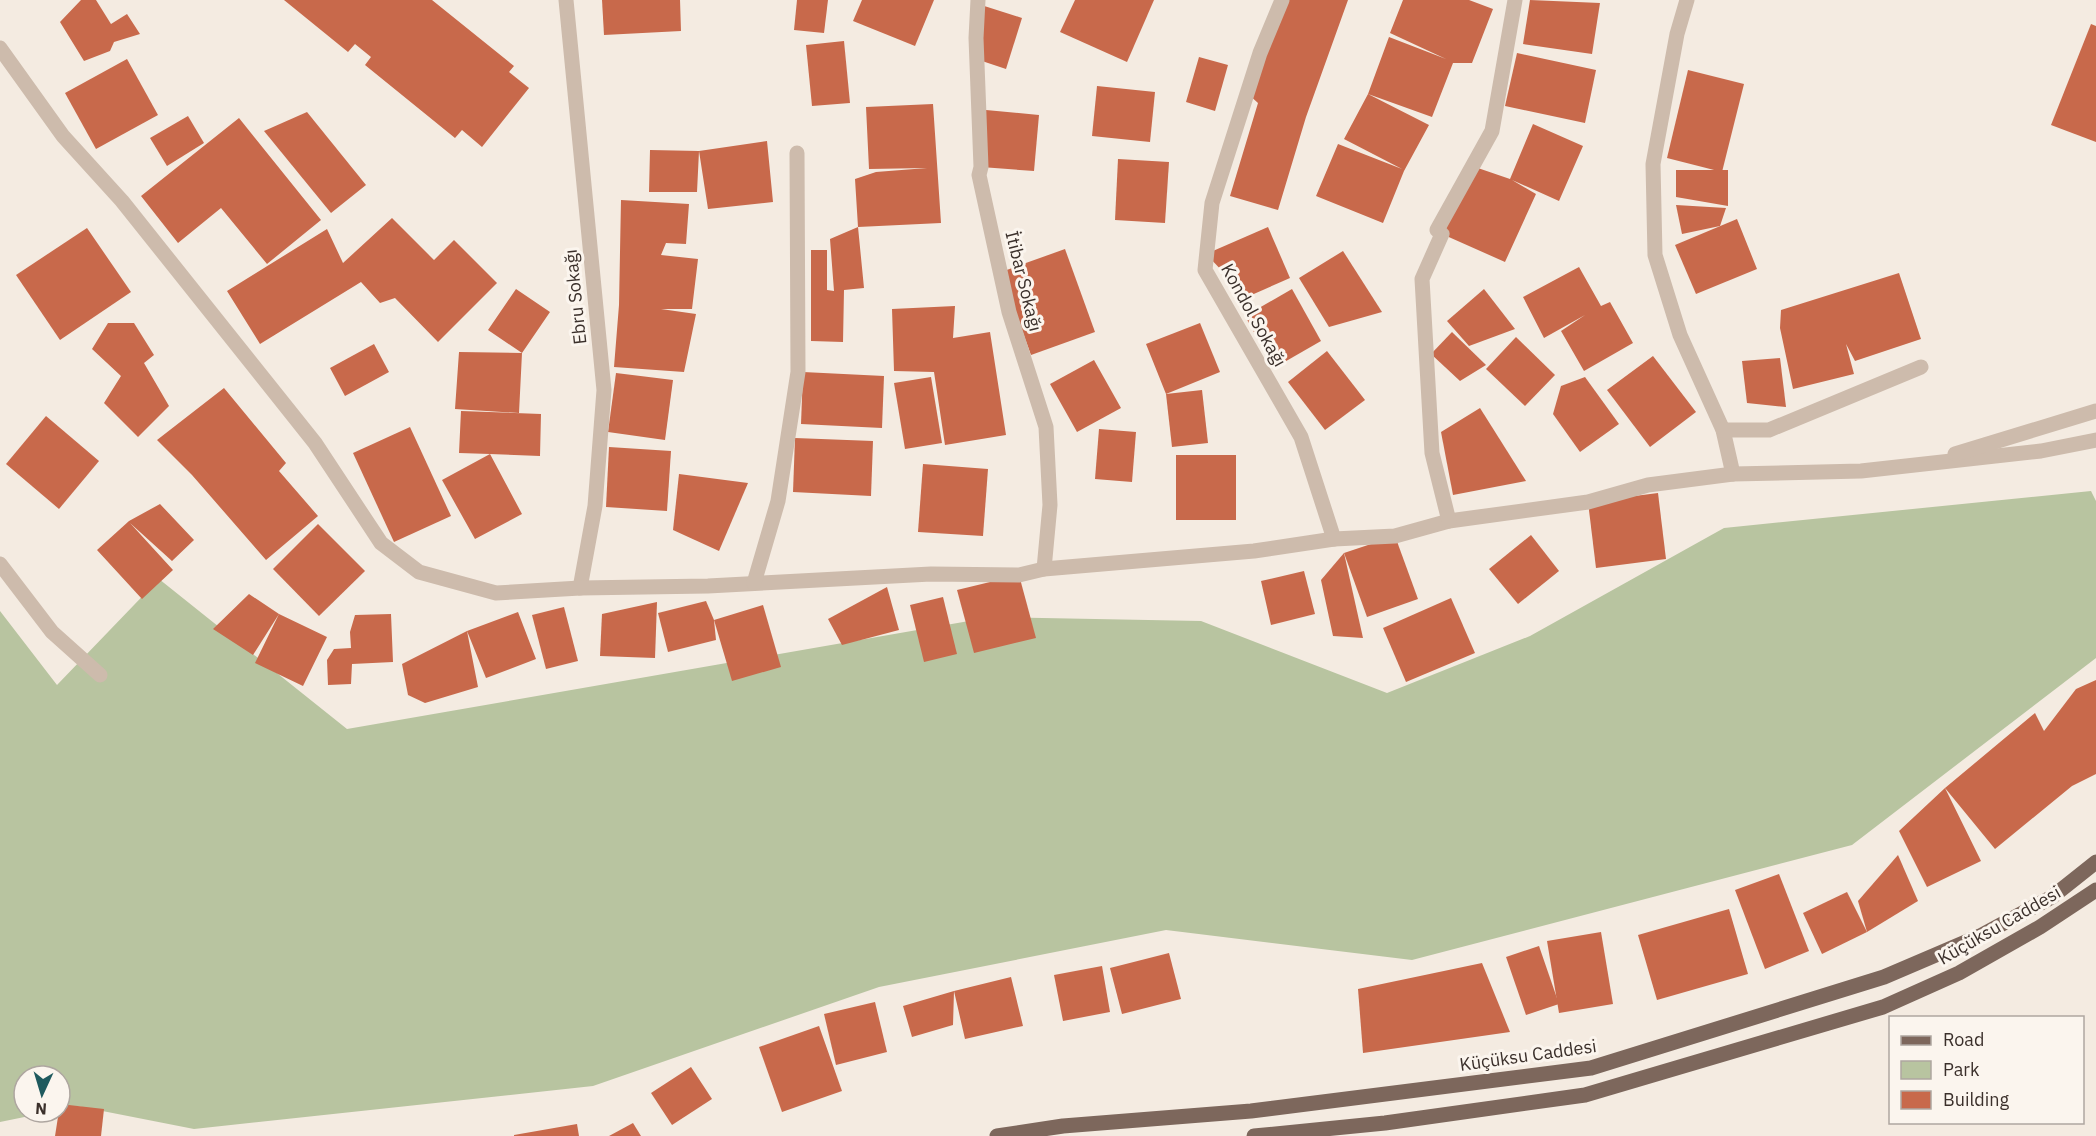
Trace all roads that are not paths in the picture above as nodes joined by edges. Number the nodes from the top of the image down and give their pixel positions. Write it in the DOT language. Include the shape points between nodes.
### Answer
graph roads {
  1 [pos="566,0"];
  2 [pos="978,0"];
  3 [pos="1282,0"];
  4 [pos="1515,0"];
  5 [pos="1688,0"];
  6 [pos="0,48"];
  7 [pos="797,153"];
  8 [pos="1921,367"];
  9 [pos="2096,411"];
  10 [pos="1723,430"];
  11 [pos="2096,440"];
  12 [pos="1927,464"];
  13 [pos="1733,474"];
  14 [pos="1449,522"];
  15 [pos="1334,539"];
  16 [pos="0,564"];
  17 [pos="1044,569"];
  18 [pos="754,583"];
  19 [pos="580,588"];
  20 [pos="100,675"];
  21 [pos="2096,862"];
  22 [pos="2096,890"];
  23 [pos="997,1136"];
  24 [pos="1254,1136"];
  1 -- 19 [label="street, Ebru Sokağı" via="604,390 595,506"];
  2 -- 17 [label="street, İtibar Sokağı" via="979,175 1009,312 1046,428 1050,505"];
  3 -- 15 [label="street, Kondol Sokağı" via="1260,53 1212,204 1205,270 1301,437"];
  4 -- 14 [label="street" via="1492,131 1437,230 1442,234 1422,279 1432,453"];
  5 -- 10 [label="street" via="1677,34 1653,164 1655,255 1680,335"];
  6 -- 19 [label="street" via="63,136 122,201 315,443 381,543 419,573 496,593"];
  7 -- 18 [label="street" via="798,372 778,501"];
  8 -- 10 [label="street" via="1769,430"];
  9 -- 12 [label="street"];
  10 -- 13 [label="street"];
  11 -- 12 [label="street" via="2041,452"];
  12 -- 13 [label="street" via="1861,471"];
  13 -- 14 [label="street" via="1648,485 1588,502"];
  14 -- 15 [label="street" via="1395,536"];
  15 -- 17 [label="street" via="1254,551"];
  16 -- 20 [label="street" via="52,632"];
  17 -- 18 [label="street" via="1019,575 931,574"];
  18 -- 19 [label="street"];
  21 -- 23 [label="main road, Küçüksu Caddesi" via="2052,897 1980,936 1884,978 1591,1068 1251,1111 1063,1126"];
  22 -- 24 [label="main road, Küçüksu Caddesi" via="1959,973 1883,1007 1597,1092 1385,1123"];
}
